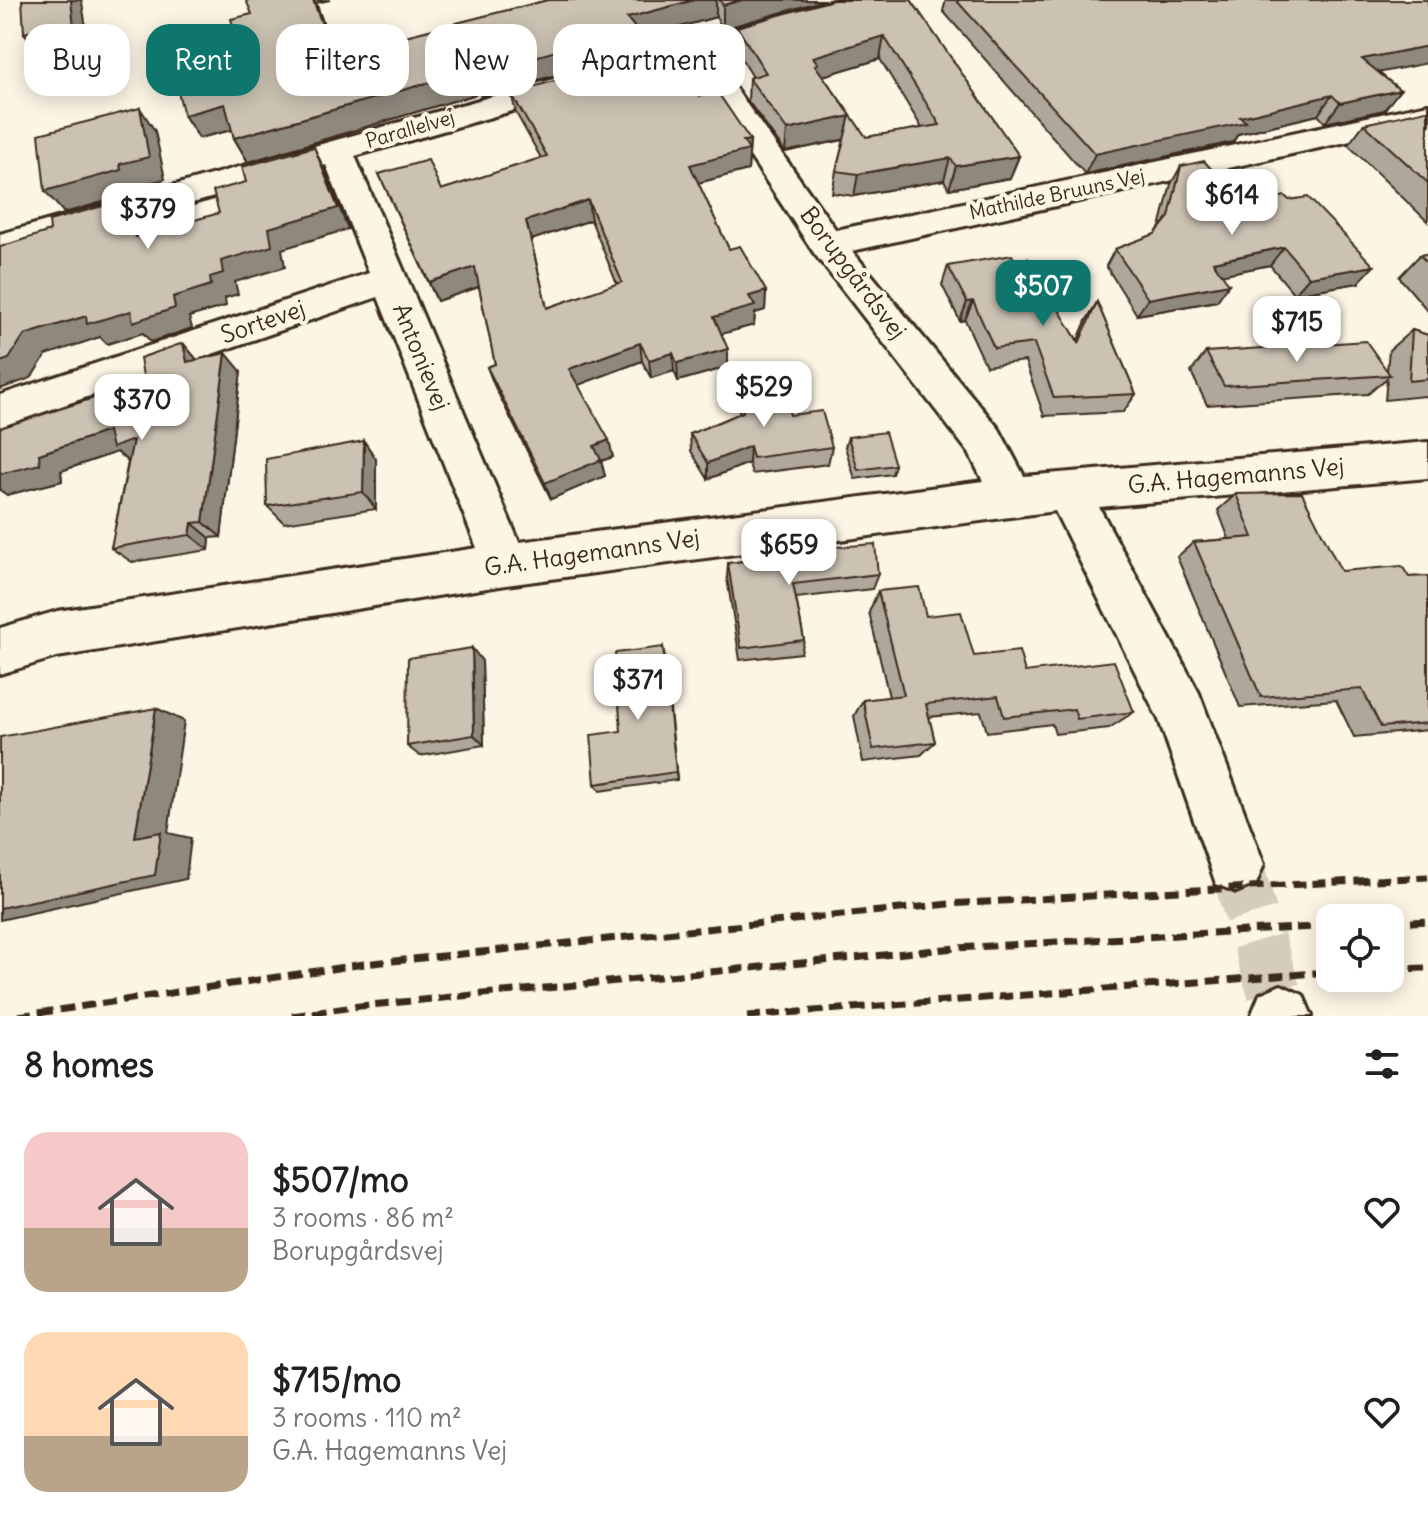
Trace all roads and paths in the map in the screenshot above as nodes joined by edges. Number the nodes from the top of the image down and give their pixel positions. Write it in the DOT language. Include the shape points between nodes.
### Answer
graph roads {
  1 [pos="867,0"];
  2 [pos="745,35"];
  3 [pos="553,89"];
  4 [pos="726,96"];
  5 [pos="1428,114"];
  6 [pos="336,149"];
  7 [pos="827,244"];
  8 [pos="0,246"];
  9 [pos="389,280"];
  10 [pos="0,411"];
  11 [pos="1428,460"];
  12 [pos="1067,490"];
  13 [pos="1012,496"];
  14 [pos="506,564"];
  15 [pos="0,651"];
  16 [pos="1236,864"];
  1 -- 2 [label="street, Parallelvej"];
  3 -- 6 [label="street, Parallelvej"];
  4 -- 7 [label="street, Borupgårdsvej"];
  5 -- 7 [label="street, Mathilde Bruuns Vej"];
  6 -- 8 [label="street, Parallelvej"];
  6 -- 9 [label="street, Antonievej"];
  7 -- 13 [label="street, Borupgårdsvej" via="984,441"];
  9 -- 10 [label="street, Sortevej"];
  9 -- 14 [label="street, Antonievej"];
  11 -- 12 [label="street, G.A. Hagemanns Vej"];
  12 -- 13 [label="street, G.A. Hagemanns Vej"];
  12 -- 16 [label="street" via="1181,711"];
  13 -- 14 [label="street, G.A. Hagemanns Vej"];
  14 -- 15 [label="street, G.A. Hagemanns Vej" via="57,634"];
}
